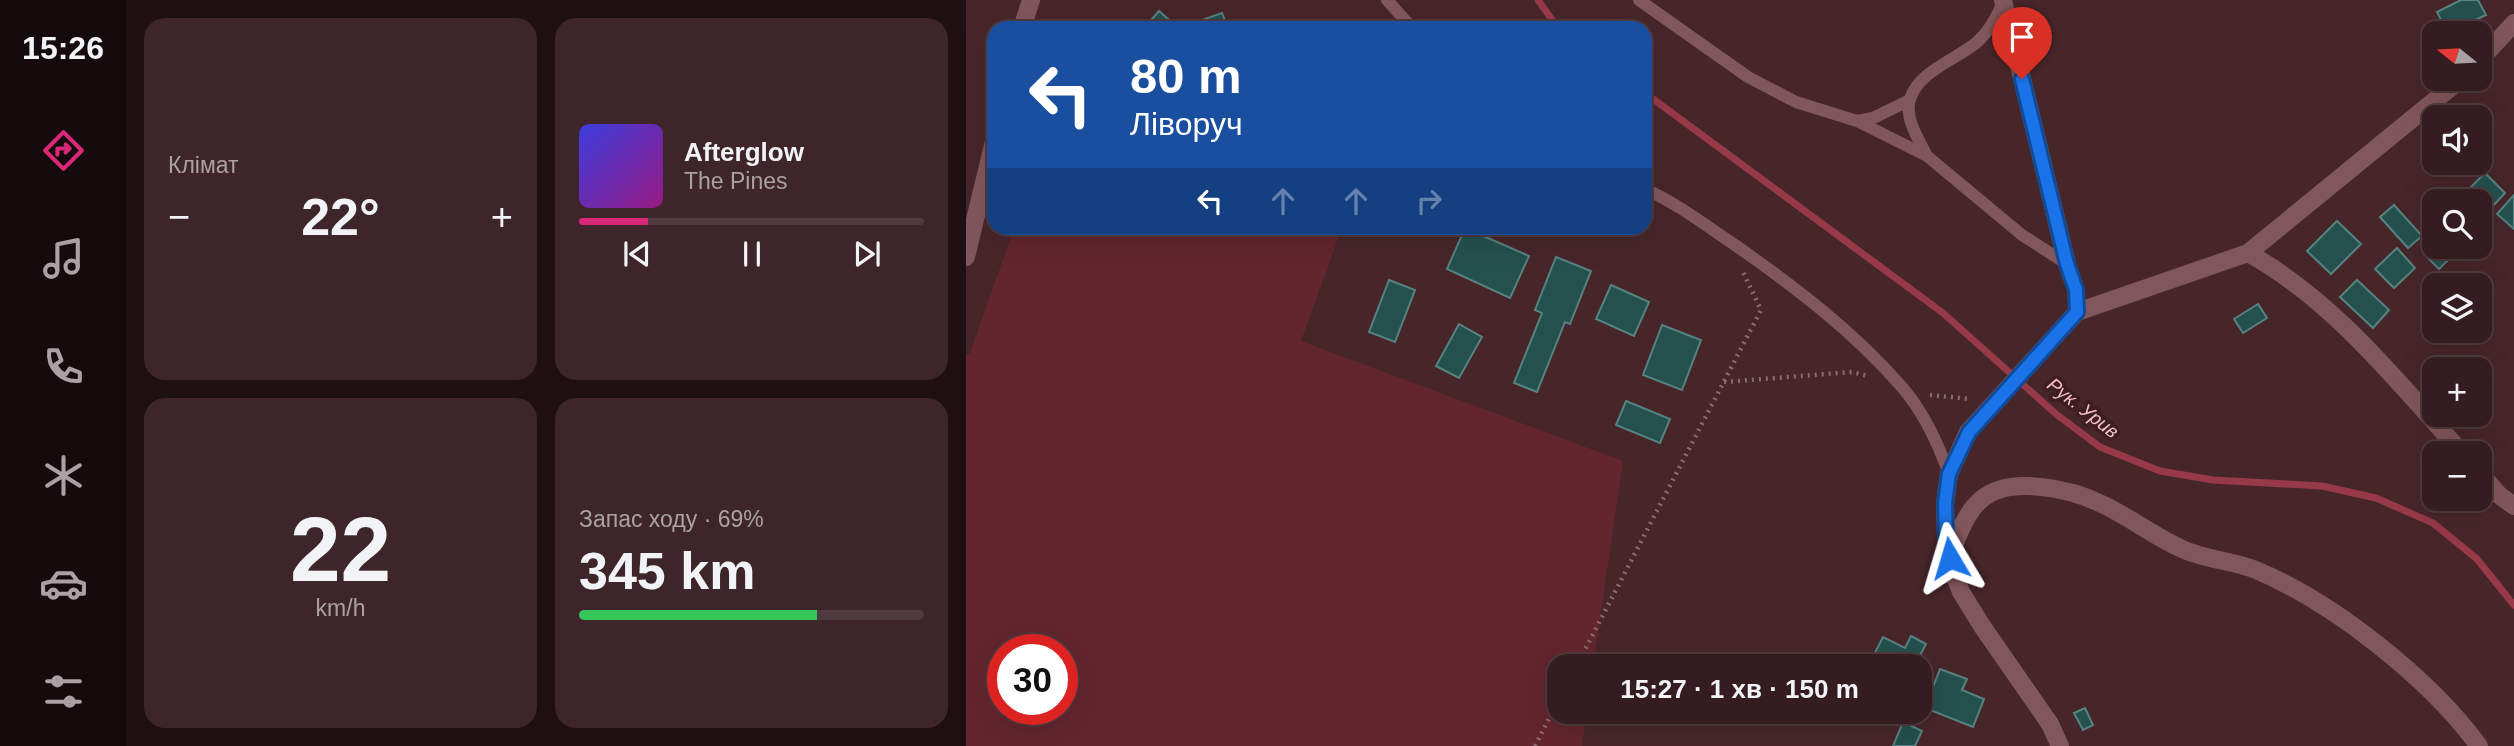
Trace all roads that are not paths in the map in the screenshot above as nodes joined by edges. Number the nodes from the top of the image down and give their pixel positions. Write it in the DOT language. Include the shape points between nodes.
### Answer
graph roads {
  1 [pos="1031,0"];
  2 [pos="1387,0"];
  3 [pos="1639,0"];
  4 [pos="2003,0"];
  5 [pos="1024,21"];
  6 [pos="1406,21"];
  7 [pos="2514,23"];
  8 [pos="2492,47"];
  9 [pos="2446,91"];
  10 [pos="1910,100"];
  11 [pos="1857,121"];
  12 [pos="1927,156"];
  13 [pos="987,170"];
  14 [pos="1652,192"];
  15 [pos="2248,253"];
  16 [pos="966,257"];
  17 [pos="2067,264"];
  18 [pos="2077,312"];
  19 [pos="2451,441"];
  20 [pos="1949,474"];
  21 [pos="2492,487"];
  22 [pos="2514,506"];
  23 [pos="1950,558"];
  24 [pos="2060,746"];
  25 [pos="2479,746"];
  1 -- 5 [label="street"];
  2 -- 6 [label="lane"];
  3 -- 11 [label="lane" via="1748,77 1796,102"];
  4 -- 10 [label="lane" via="1997,18 1978,41 1925,77"];
  4 -- 17 [label="street"];
  7 -- 8 [label="street"];
  9 -- 15 [label="street"];
  10 -- 11 [label="lane"];
  10 -- 12 [label="lane" via="1912,125"];
  11 -- 12 [label="lane"];
  12 -- 17 [label="lane" via="2022,235"];
  13 -- 16 [label="street"];
  14 -- 20 [label="lane" via="1676,203 1843,326 1903,387 1936,438"];
  15 -- 18 [label="street"];
  15 -- 19 [label="street" via="2276,268 2368,348"];
  17 -- 18 [label="lane" via="2076,290"];
  18 -- 20 [label="street" via="1969,432"];
  20 -- 23 [label="street" via="1945,503"];
  21 -- 22 [label="street"];
  23 -- 24 [label="street" via="1961,592"];
  23 -- 25 [label="street" via="1963,523 1991,492 2021,484 2081,495 2182,550 2254,569 2323,607 2436,696"];
}
